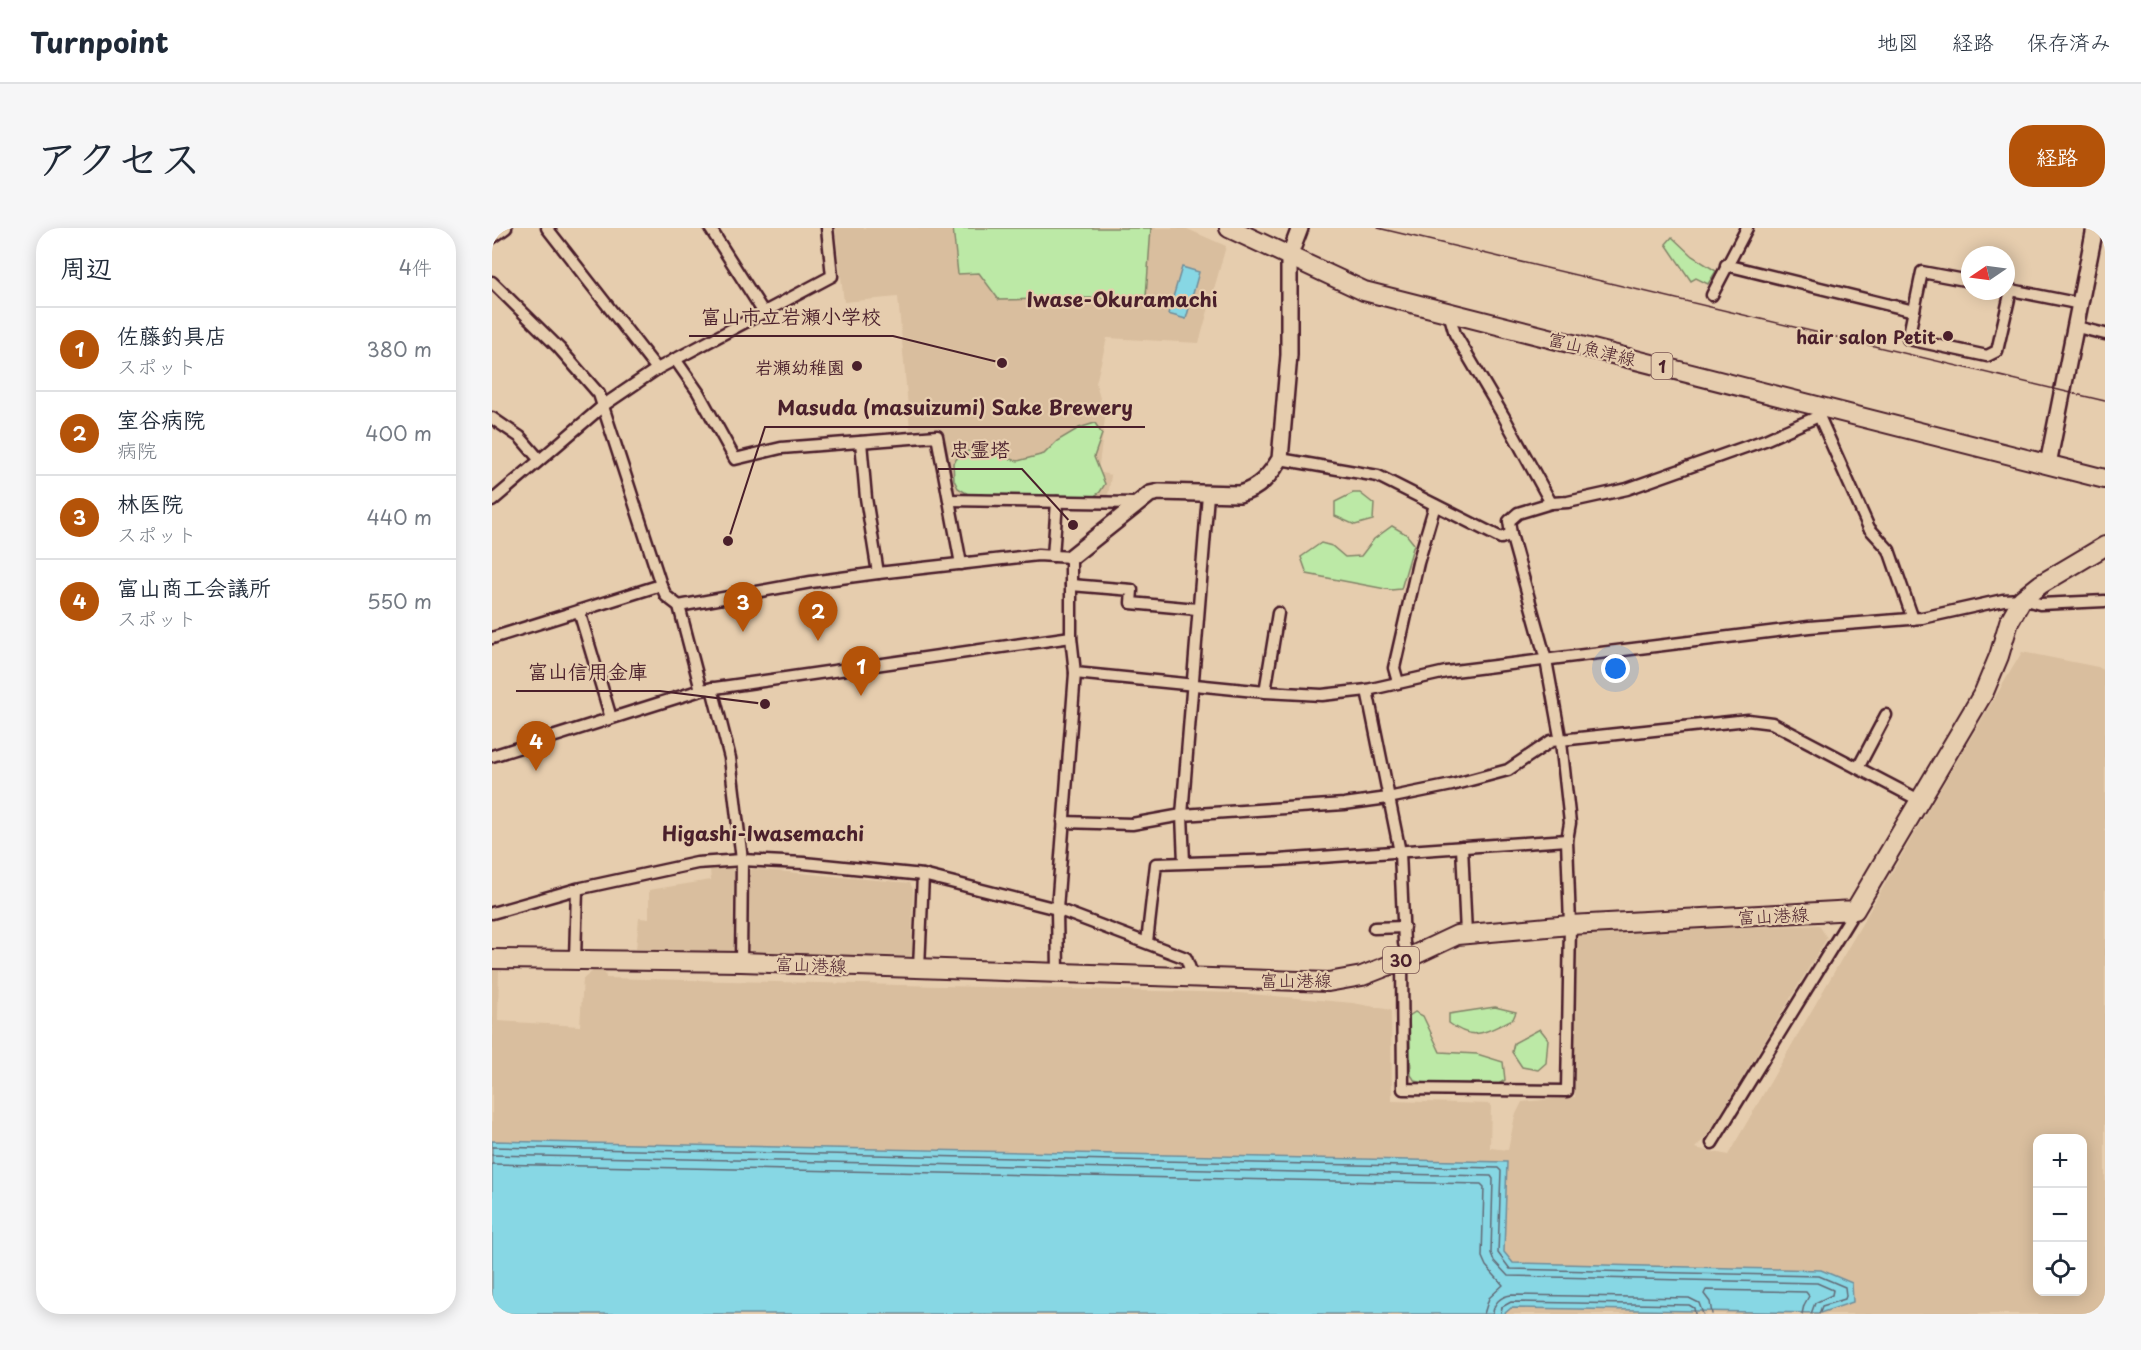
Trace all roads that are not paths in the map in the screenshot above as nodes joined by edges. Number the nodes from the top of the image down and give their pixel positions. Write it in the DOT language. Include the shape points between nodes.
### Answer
graph roads {
  1 [pos="506,228"];
  2 [pos="547,228"];
  3 [pos="710,228"];
  4 [pos="827,228"];
  5 [pos="1228,228"];
  6 [pos="1300,228"];
  7 [pos="1747,228"];
  8 [pos="2095,228"];
  9 [pos="492,238"];
  10 [pos="1289,257"];
  11 [pos="1726,265"];
  12 [pos="1961,279"];
  13 [pos="492,282"];
  14 [pos="2015,290"];
  15 [pos="1712,295"];
  16 [pos="2007,300"];
  17 [pos="2081,304"];
  18 [pos="1914,311"];
  19 [pos="764,313"];
  20 [pos="1449,313"];
  21 [pos="2077,327"];
  22 [pos="2105,334"];
  23 [pos="675,359"];
  24 [pos="657,369"];
  25 [pos="604,405"];
  26 [pos="1823,412"];
  27 [pos="492,418"];
  28 [pos="861,442"];
  29 [pos="539,459"];
  30 [pos="1280,459"];
  31 [pos="2048,464"];
  32 [pos="2105,478"];
  33 [pos="1208,495"];
  34 [pos="949,500"];
  35 [pos="492,501"];
  36 [pos="1057,502"];
  37 [pos="1137,503"];
  38 [pos="1551,503"];
  39 [pos="1435,505"];
  40 [pos="1510,534"];
  41 [pos="2105,546"];
  42 [pos="1053,556"];
  43 [pos="1071,557"];
  44 [pos="961,564"];
  45 [pos="878,573"];
  46 [pos="661,585"];
  47 [pos="1071,585"];
  48 [pos="2022,599"];
  49 [pos="2105,601"];
  50 [pos="679,606"];
  51 [pos="1197,609"];
  52 [pos="579,611"];
  53 [pos="1278,613"];
  54 [pos="1913,619"];
  55 [pos="1071,637"];
  56 [pos="492,638"];
  57 [pos="1546,660"];
  58 [pos="1075,673"];
  59 [pos="1398,682"];
  60 [pos="1191,684"];
  61 [pos="706,689"];
  62 [pos="1367,690"];
  63 [pos="1264,692"];
  64 [pos="1886,715"];
  65 [pos="611,718"];
  66 [pos="1561,742"];
  67 [pos="492,756"];
  68 [pos="1858,768"];
  69 [pos="1388,798"];
  70 [pos="1919,800"];
  71 [pos="1182,815"];
  72 [pos="1063,822"];
  73 [pos="1567,840"];
  74 [pos="1462,847"];
  75 [pos="1400,852"];
  76 [pos="742,860"];
  77 [pos="1184,862"];
  78 [pos="923,875"];
  79 [pos="577,889"];
  80 [pos="1057,909"];
  81 [pos="1855,910"];
  82 [pos="492,913"];
  83 [pos="1570,925"];
  84 [pos="1404,927"];
  85 [pos="1374,928"];
  86 [pos="1466,934"];
  87 [pos="1147,942"];
  88 [pos="492,959"];
  89 [pos="1405,959"];
  90 [pos="575,960"];
  91 [pos="741,962"];
  92 [pos="919,968"];
  93 [pos="1058,971"];
  94 [pos="1193,977"];
  95 [pos="1712,1143"];
  1 -- 9 [label="street"];
  2 -- 24 [label="street"];
  3 -- 19 [label="street"];
  4 -- 19 [label="street" via="832,276"];
  5 -- 10 [label="main road, 富山魚津線 / 1"];
  6 -- 10 [label="street"];
  7 -- 11 [label="street"];
  8 -- 17 [label="street"];
  10 -- 20 [label="main road, 富山魚津線 / 1" via="1364,291"];
  10 -- 30 [label="street" via="1289,355"];
  11 -- 15 [label="street"];
  11 -- 18 [label="street"];
  12 -- 18 [label="street" via="1922,272"];
  13 -- 25 [label="street" via="559,348"];
  14 -- 17 [label="street"];
  16 -- 18 [label="street" via="1998,351 1987,356 1908,339"];
  17 -- 21 [label="street"];
  19 -- 23 [label="street"];
  20 -- 26 [label="main road, 富山魚津線 / 1"];
  20 -- 38 [label="street" via="1455,334"];
  21 -- 22 [label="street"];
  21 -- 31 [label="street"];
  23 -- 24 [label="street"];
  23 -- 28 [label="street" via="735,459 781,448"];
  24 -- 25 [label="street"];
  25 -- 29 [label="street"];
  25 -- 46 [label="street"];
  26 -- 31 [label="main road, 富山魚津線 / 1"];
  26 -- 38 [label="street" via="1765,440 1627,489"];
  26 -- 54 [label="street" via="1869,528 1889,550"];
  27 -- 29 [label="street" via="520,437"];
  28 -- 34 [label="street" via="938,436"];
  28 -- 45 [label="street"];
  29 -- 35 [label="street"];
  30 -- 33 [label="street" via="1262,483 1248,492"];
  30 -- 39 [label="street" via="1378,476"];
  31 -- 32 [label="main road, 富山魚津線 / 1"];
  33 -- 37 [label="street" via="1159,492"];
  33 -- 51 [label="street"];
  34 -- 36 [label="street"];
  34 -- 44 [label="street"];
  36 -- 37 [label="street"];
  36 -- 42 [label="street"];
  37 -- 43 [label="street"];
  38 -- 40 [label="street" via="1518,513 1509,521"];
  39 -- 40 [label="street" via="1501,538"];
  39 -- 59 [label="street" via="1394,668"];
  40 -- 57 [label="street"];
  41 -- 48 [label="main road"];
  42 -- 43 [label="street"];
  42 -- 44 [label="street"];
  43 -- 47 [label="street"];
  44 -- 45 [label="street"];
  45 -- 50 [label="street"];
  46 -- 50 [label="street" via="666,596"];
  46 -- 52 [label="street"];
  47 -- 51 [label="street" via="1132,591 1131,603"];
  47 -- 55 [label="street"];
  48 -- 49 [label="street" via="2040,604"];
  48 -- 54 [label="street"];
  48 -- 70 [label="main road" via="2009,622 1984,692"];
  50 -- 61 [label="street"];
  51 -- 60 [label="street"];
  52 -- 56 [label="street"];
  52 -- 65 [label="street"];
  53 -- 63 [label="street"];
  54 -- 57 [label="street" via="1809,627"];
  55 -- 58 [label="street"];
  55 -- 61 [label="street"];
  57 -- 59 [label="street"];
  57 -- 66 [label="street"];
  58 -- 60 [label="street"];
  58 -- 72 [label="street"];
  59 -- 62 [label="street"];
  60 -- 63 [label="street"];
  60 -- 71 [label="street"];
  61 -- 65 [label="street"];
  61 -- 76 [label="street" via="730,758"];
  62 -- 63 [label="street" via="1322,695"];
  62 -- 69 [label="street"];
  64 -- 68 [label="street"];
  65 -- 67 [label="street"];
  66 -- 68 [label="street" via="1749,720 1772,723"];
  66 -- 69 [label="street" via="1551,741 1508,770"];
  66 -- 73 [label="street" via="1570,823"];
  68 -- 70 [label="street"];
  69 -- 71 [label="street"];
  69 -- 75 [label="street"];
  70 -- 81 [label="main road"];
  71 -- 72 [label="street" via="1132,824"];
  71 -- 77 [label="street"];
  72 -- 80 [label="street"];
  73 -- 74 [label="street"];
  73 -- 83 [label="street"];
  74 -- 75 [label="street"];
  74 -- 86 [label="street"];
  75 -- 77 [label="street"];
  75 -- 84 [label="street"];
  76 -- 78 [label="street"];
  76 -- 79 [label="street" via="697,863"];
  76 -- 91 [label="street"];
  77 -- 87 [label="street" via="1156,864"];
  78 -- 80 [label="street"];
  78 -- 92 [label="street"];
  79 -- 82 [label="street"];
  79 -- 90 [label="street"];
  80 -- 87 [label="street"];
  80 -- 93 [label="street"];
  81 -- 83 [label="main road, 富山港線 / 30"];
  81 -- 95 [label="street"];
  83 -- 86 [label="main road, 富山港線 / 30"];
  83 -- 89 [label="street" via="1567,1091 1403,1089"];
  84 -- 85 [label="street"];
  84 -- 89 [label="street"];
  86 -- 89 [label="main road, 富山港線 / 30"];
  87 -- 94 [label="street" via="1186,958"];
  88 -- 90 [label="main road, 富山港線 / 30"];
  89 -- 94 [label="main road, 富山港線 / 30" via="1362,976 1328,982"];
  90 -- 91 [label="main road, 富山港線 / 30"];
  91 -- 92 [label="main road, 富山港線 / 30"];
  92 -- 93 [label="main road, 富山港線 / 30"];
  93 -- 94 [label="main road, 富山港線 / 30"];
}
